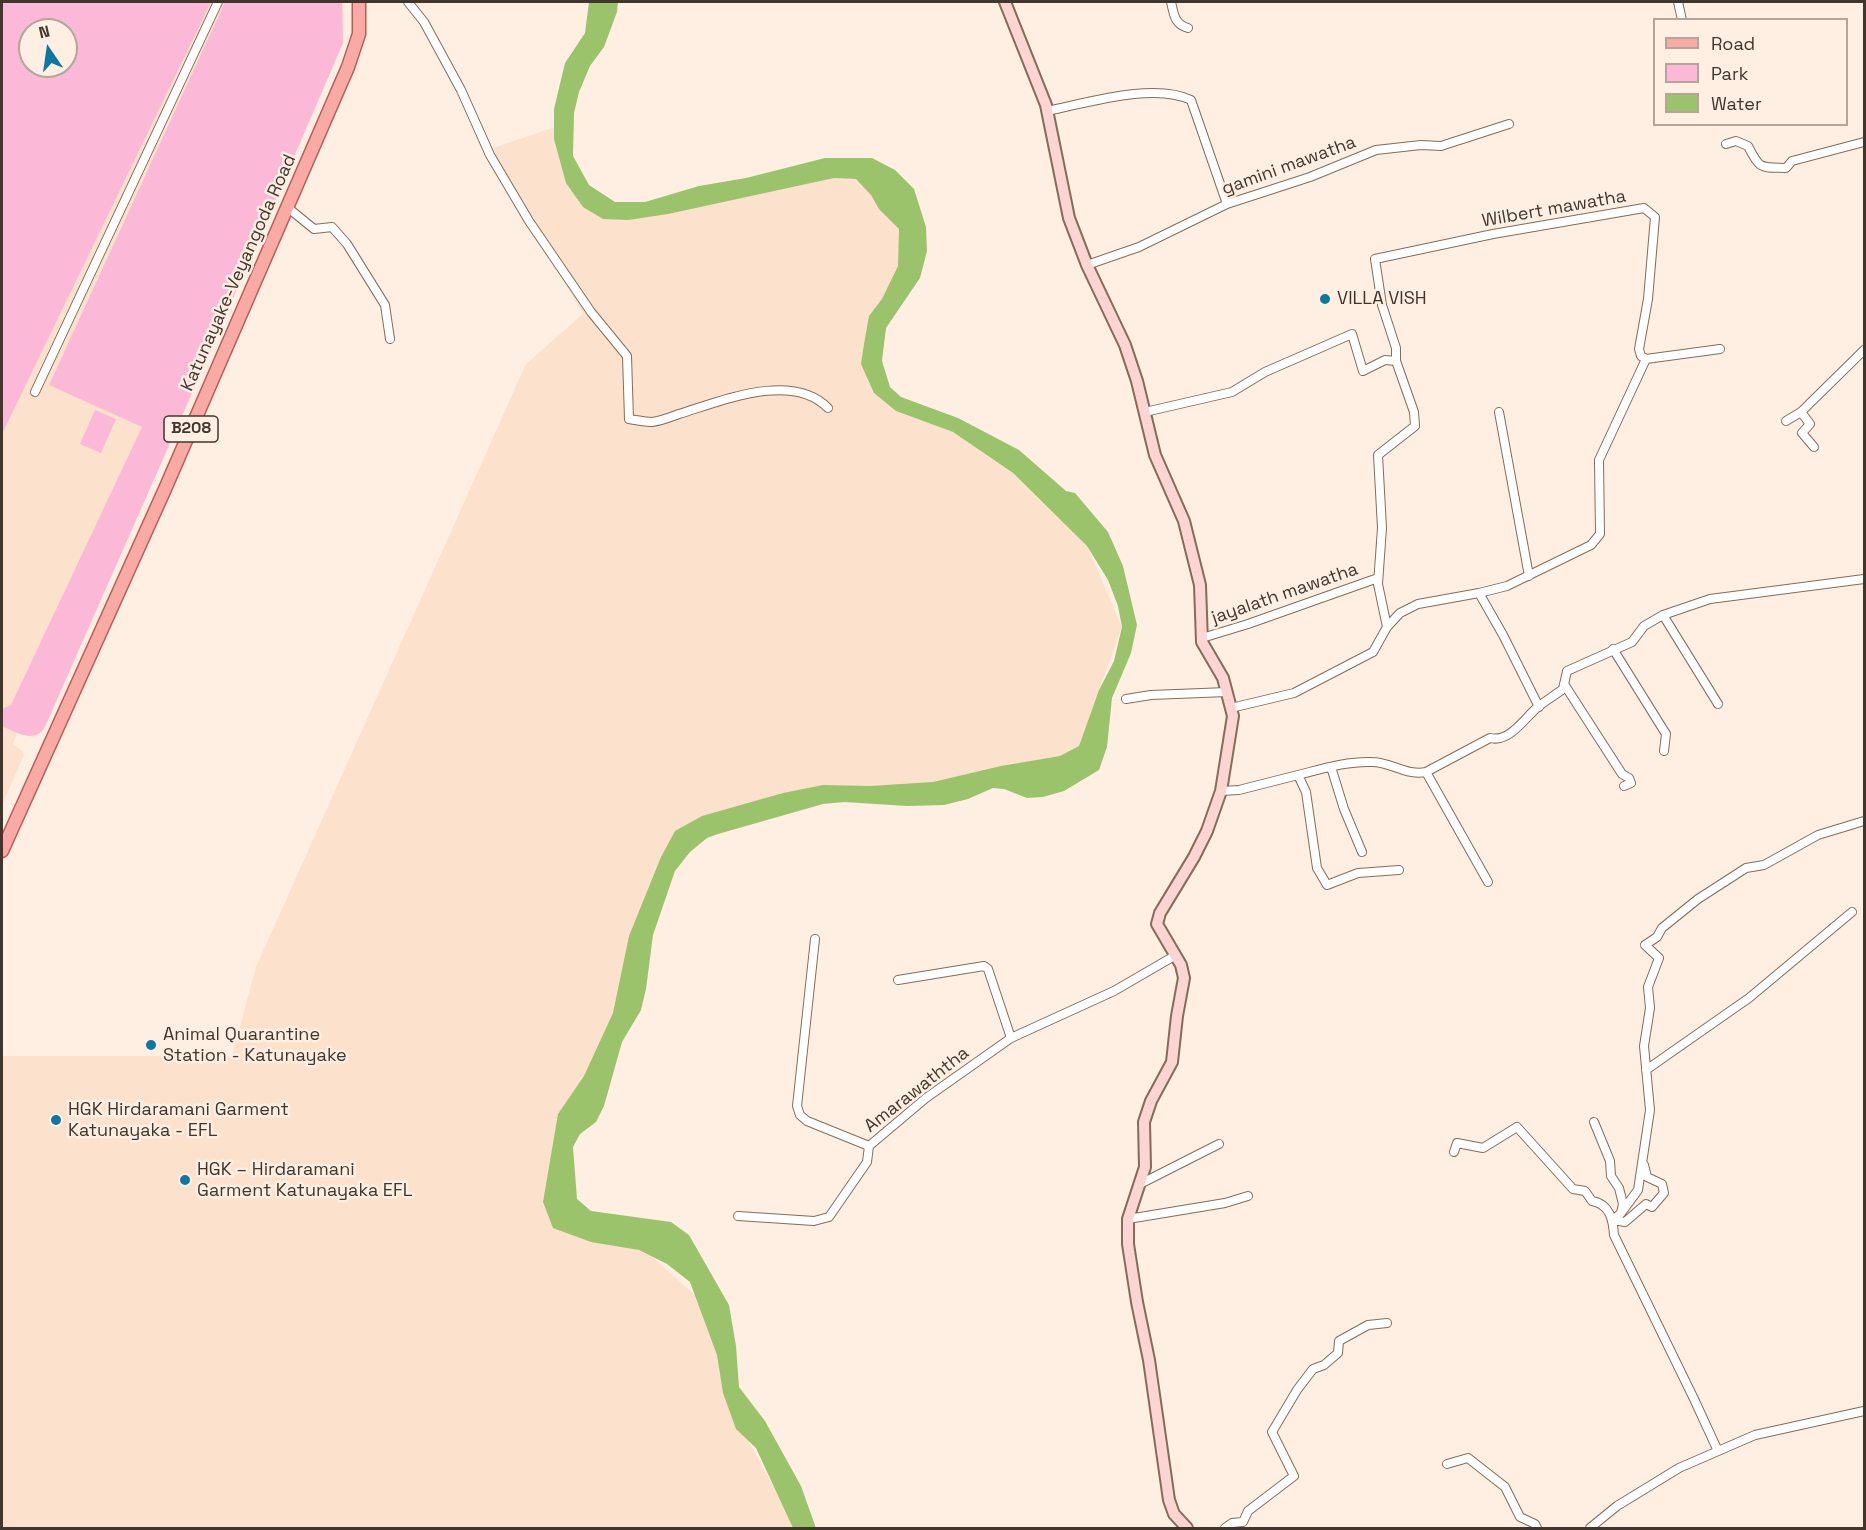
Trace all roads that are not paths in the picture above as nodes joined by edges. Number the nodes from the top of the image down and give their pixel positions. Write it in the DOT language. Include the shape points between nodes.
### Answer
graph roads {
  1 [pos="218,2"];
  2 [pos="359,2"];
  3 [pos="408,2"];
  4 [pos="1005,2"];
  5 [pos="1171,2"];
  6 [pos="1678,2"];
  7 [pos="1682,18"];
  8 [pos="1188,28"];
  9 [pos="1047,111"];
  10 [pos="1509,124"];
  11 [pos="1864,142"];
  12 [pos="1726,144"];
  13 [pos="1227,204"];
  14 [pos="287,207"];
  15 [pos="1087,265"];
  16 [pos="390,339"];
  17 [pos="1720,349"];
  18 [pos="1864,350"];
  19 [pos="1646,359"];
  20 [pos="1396,361"];
  21 [pos="35,392"];
  22 [pos="828,408"];
  23 [pos="1145,412"];
  24 [pos="1498,412"];
  25 [pos="1801,412"];
  26 [pos="1786,421"];
  27 [pos="1814,447"];
  28 [pos="1529,576"];
  29 [pos="1378,578"];
  30 [pos="1864,579"];
  31 [pos="1479,593"];
  32 [pos="1663,615"];
  33 [pos="1387,627"];
  34 [pos="1202,638"];
  35 [pos="1613,649"];
  36 [pos="1564,684"];
  37 [pos="1227,692"];
  38 [pos="1126,699"];
  39 [pos="1718,704"];
  40 [pos="1539,707"];
  41 [pos="1231,708"];
  42 [pos="1664,751"];
  43 [pos="1331,767"];
  44 [pos="1426,772"];
  45 [pos="1298,775"];
  46 [pos="1624,786"];
  47 [pos="1221,791"];
  48 [pos="1864,821"];
  49 [pos="2,850"];
  50 [pos="1362,852"];
  51 [pos="1399,870"];
  52 [pos="1488,882"];
  53 [pos="1852,912"];
  54 [pos="815,939"];
  55 [pos="1176,955"];
  56 [pos="898,980"];
  57 [pos="1011,1038"];
  58 [pos="1646,1070"];
  59 [pos="1594,1122"];
  60 [pos="1219,1144"];
  61 [pos="869,1146"];
  62 [pos="1642,1151"];
  63 [pos="1454,1152"];
  64 [pos="1140,1184"];
  65 [pos="1248,1196"];
  66 [pos="1622,1213"];
  67 [pos="738,1216"];
  68 [pos="1128,1219"];
  69 [pos="1614,1220"];
  70 [pos="1387,1323"];
  71 [pos="1864,1411"];
  72 [pos="1718,1451"];
  73 [pos="1447,1464"];
  74 [pos="1186,1528"];
  75 [pos="1225,1528"];
  76 [pos="1537,1528"];
  77 [pos="1590,1528"];
  1 -- 21 [label="street"];
  2 -- 14 [label="main road, Katunayake-Veyangoda Road / B208" via="359,34 348,67"];
  3 -- 22 [label="street" via="424,22 490,154 529,221 591,312 627,356 629,419 653,422 738,396 778,390 797,391 819,399"];
  4 -- 9 [label="street"];
  5 -- 8 [label="street" via="1174,19"];
  6 -- 7 [label="street"];
  9 -- 13 [label="street" via="1137,93 1179,95 1191,100"];
  9 -- 15 [label="street" via="1069,218"];
  10 -- 13 [label="street, gamini mawatha" via="1441,146 1376,150"];
  11 -- 12 [label="street" via="1792,161 1786,168 1763,167 1748,146 1736,141"];
  13 -- 15 [label="street, gamini mawatha" via="1139,247"];
  14 -- 16 [label="street" via="314,229 332,227 347,244 384,305"];
  14 -- 49 [label="main road, Katunayake-Veyangoda Road / B208"];
  15 -- 23 [label="street" via="1125,345"];
  17 -- 19 [label="street"];
  18 -- 25 [label="street"];
  19 -- 20 [label="street, Wilbert mawatha" via="1639,348 1655,217 1644,208 1375,259"];
  19 -- 28 [label="street" via="1599,460 1600,534 1591,545"];
  20 -- 23 [label="street" via="1385,360 1364,371 1352,334 1264,372 1232,392"];
  20 -- 29 [label="street" via="1415,426 1378,455 1382,528"];
  23 -- 34 [label="street" via="1155,455 1184,520 1200,585"];
  24 -- 28 [label="street"];
  25 -- 26 [label="street"];
  25 -- 27 [label="street" via="1810,424 1802,433"];
  28 -- 31 [label="street"];
  29 -- 33 [label="street"];
  29 -- 34 [label="street, jayalath mawatha"];
  30 -- 32 [label="street" via="1710,599"];
  31 -- 33 [label="street" via="1418,604 1400,613"];
  31 -- 40 [label="street"];
  32 -- 35 [label="street" via="1644,626 1632,642"];
  32 -- 39 [label="street"];
  33 -- 41 [label="street" via="1373,652 1294,693"];
  34 -- 37 [label="street"];
  35 -- 36 [label="street" via="1567,672"];
  35 -- 42 [label="street" via="1666,734"];
  36 -- 40 [label="street" via="1563,689"];
  36 -- 46 [label="street" via="1622,774 1629,778 1631,783"];
  37 -- 38 [label="street"];
  37 -- 41 [label="street"];
  40 -- 44 [label="street" via="1511,733 1497,740 1490,738"];
  41 -- 47 [label="street"];
  43 -- 44 [label="street" via="1373,761 1416,774"];
  43 -- 45 [label="street"];
  43 -- 50 [label="street"];
  44 -- 52 [label="street"];
  45 -- 47 [label="street"];
  45 -- 51 [label="street" via="1306,792 1317,868 1327,885 1358,873"];
  47 -- 55 [label="street" via="1207,831 1160,913 1157,924"];
  48 -- 58 [label="street" via="1818,835 1764,865 1746,868 1698,899 1645,945 1659,958 1648,987"];
  53 -- 58 [label="street" via="1749,998"];
  54 -- 61 [label="street, Amarawaththa" via="797,1106 807,1121"];
  55 -- 57 [label="street, Amarawaththa" via="1114,991"];
  55 -- 64 [label="street" via="1184,978 1172,1062 1144,1122 1145,1167"];
  56 -- 57 [label="street" via="984,966"];
  57 -- 61 [label="street, Amarawaththa" via="926,1098"];
  58 -- 62 [label="street" via="1650,1110"];
  59 -- 66 [label="street" via="1610,1161 1611,1176 1619,1188"];
  60 -- 64 [label="street"];
  61 -- 67 [label="street" via="867,1162 829,1217 814,1221"];
  62 -- 66 [label="street" via="1638,1190"];
  62 -- 69 [label="street" via="1647,1177 1662,1184 1664,1193 1652,1208 1646,1204 1626,1222"];
  63 -- 69 [label="street" via="1457,1143 1483,1148 1517,1126 1573,1189 1585,1191"];
  64 -- 68 [label="street"];
  65 -- 68 [label="street"];
  66 -- 69 [label="street"];
  68 -- 74 [label="street" via="1128,1244 1169,1500"];
  69 -- 72 [label="street" via="1614,1235"];
  70 -- 75 [label="street" via="1368,1325 1339,1341 1338,1353 1313,1369 1272,1432 1294,1476 1248,1511 1244,1522"];
  71 -- 72 [label="street" via="1755,1435"];
  72 -- 77 [label="street" via="1679,1468 1617,1506"];
  73 -- 76 [label="street" via="1468,1458 1505,1487 1520,1517"];
}
